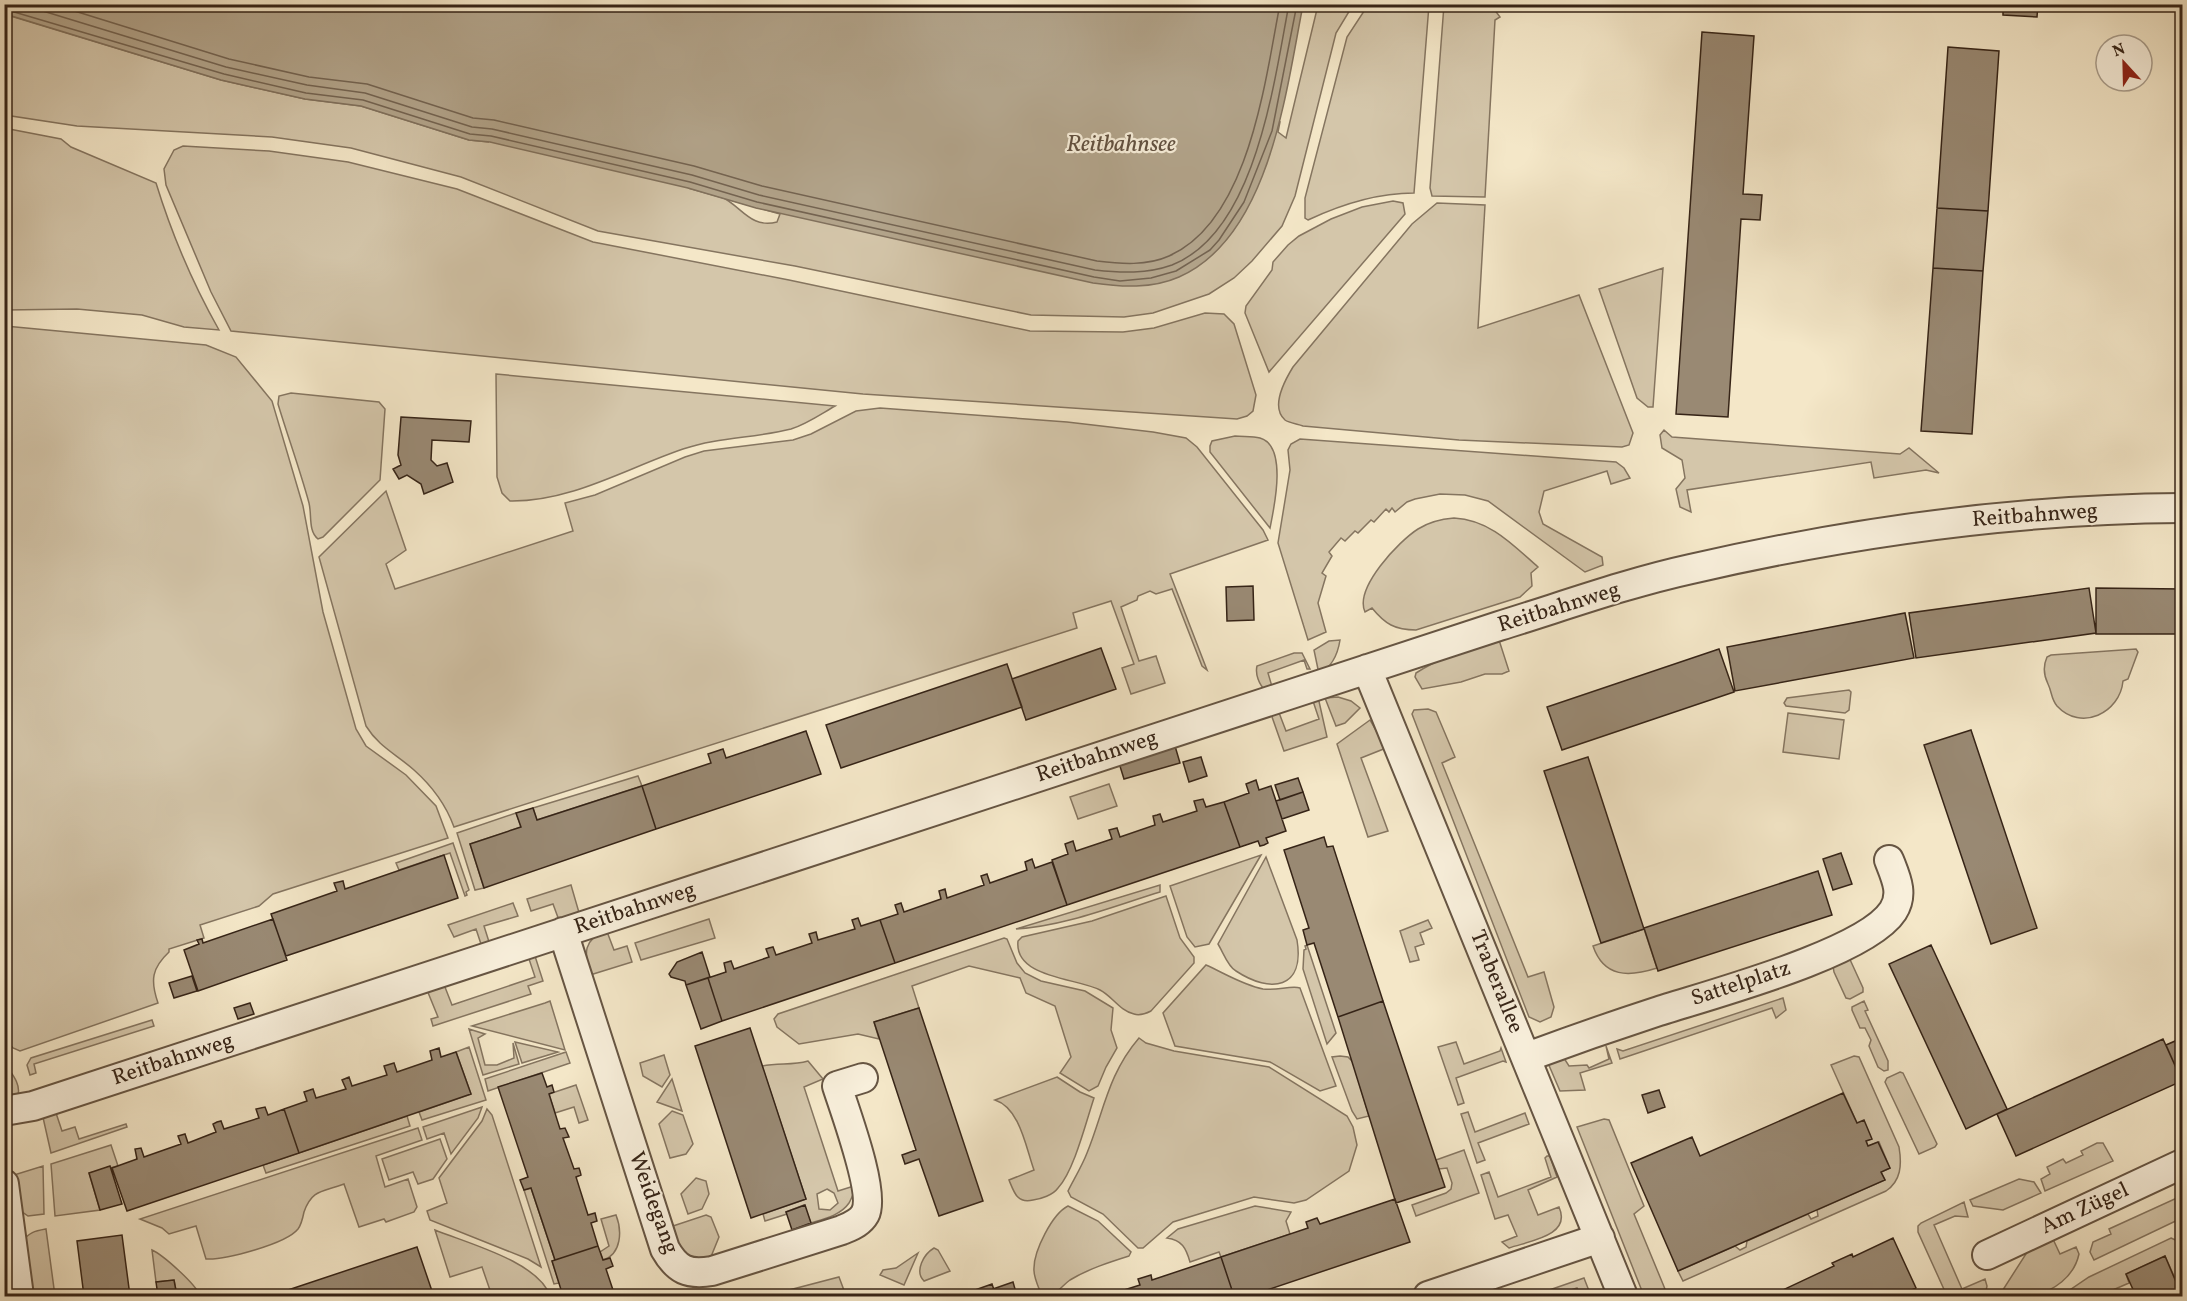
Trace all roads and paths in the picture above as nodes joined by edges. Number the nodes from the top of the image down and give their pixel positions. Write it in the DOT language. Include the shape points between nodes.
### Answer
graph roads {
  1 [pos="2182,508"];
  2 [pos="1367,669"];
  3 [pos="1889,860"];
  4 [pos="564,932"];
  5 [pos="1527,1057"];
  6 [pos="863,1078"];
  7 [pos="4,1111"];
  8 [pos="2182,1164"];
  9 [pos="4,1184"];
  10 [pos="1600,1238"];
  11 [pos="1987,1255"];
  12 [pos="19,1296"];
  13 [pos="1428,1296"];
  14 [pos="1623,1296"];
  1 -- 2 [label="street, Reitbahnweg" via="1987,519 1813,543 1689,569"];
  2 -- 4 [label="street, Reitbahnweg"];
  2 -- 5 [label="street, Traberallee"];
  3 -- 5 [label="street, Sattelplatz" via="1899,896 1895,909 1875,930 1796,967"];
  4 -- 6 [label="street, Weidegang" via="665,1249 678,1267 689,1272 712,1271 857,1224 869,1203 867,1185 837,1086"];
  4 -- 7 [label="street, Reitbahnweg" via="33,1106"];
  5 -- 10 [label="street, Traberallee"];
  8 -- 11 [label="street, Am Zügel"];
  9 -- 12 [label="street"];
  10 -- 13 [label="street"];
  10 -- 14 [label="street, Traberallee"];
}
